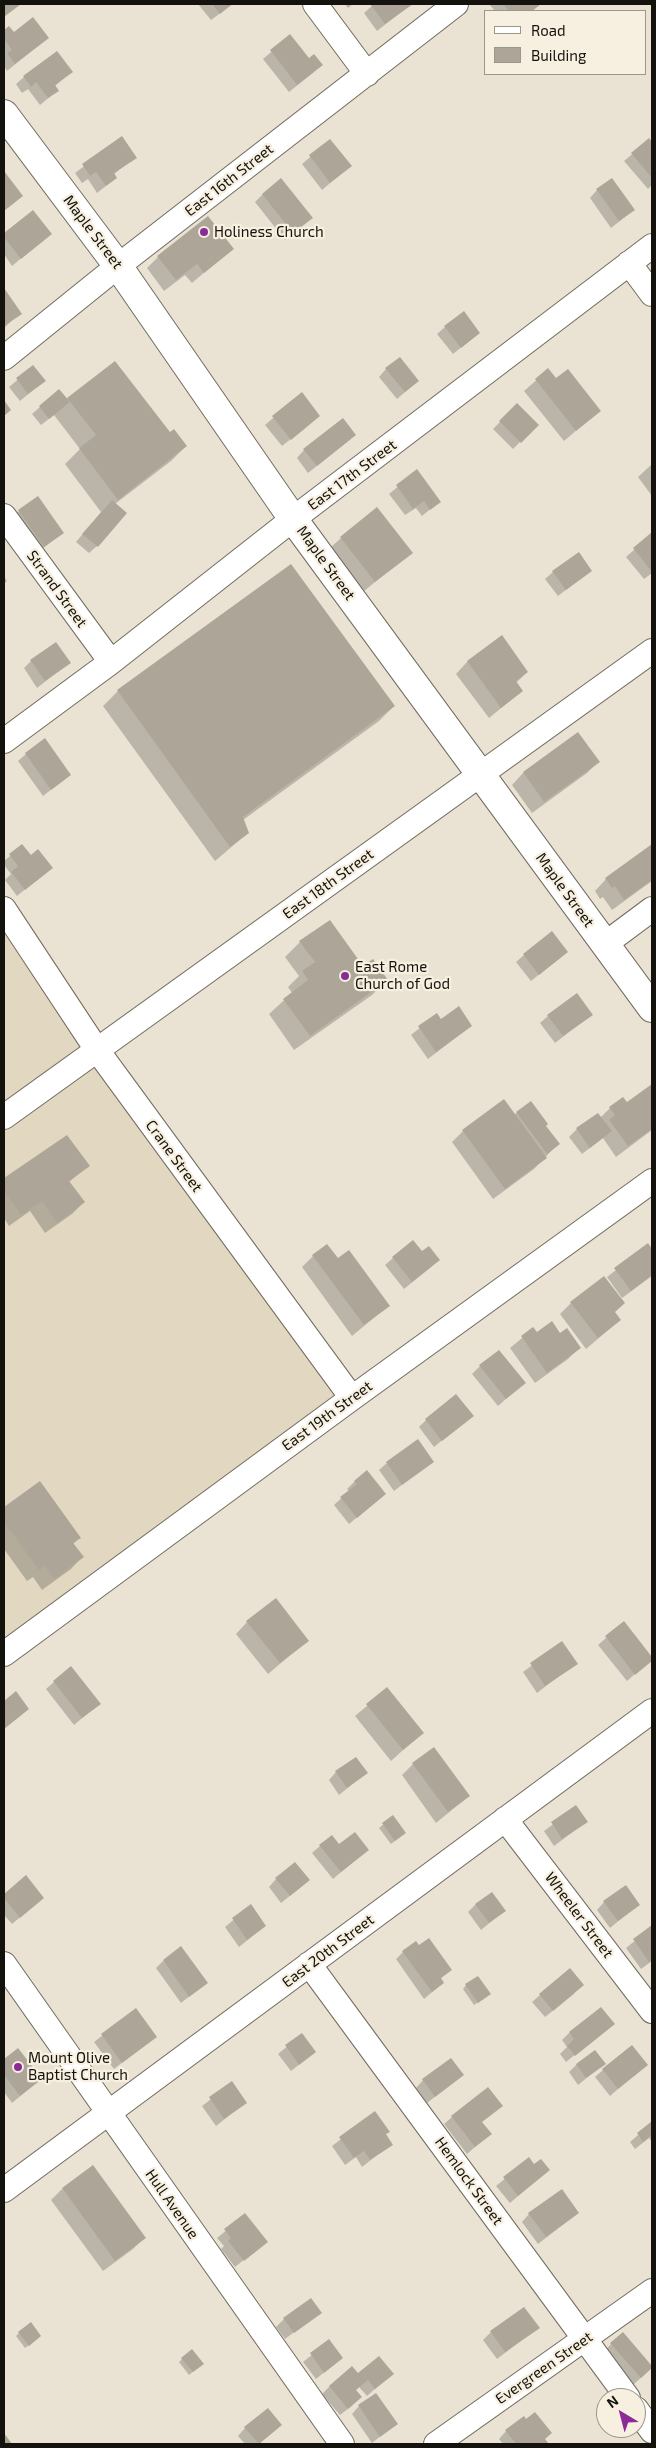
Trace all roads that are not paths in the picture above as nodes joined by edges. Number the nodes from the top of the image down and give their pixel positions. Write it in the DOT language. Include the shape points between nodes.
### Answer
graph roads {
  1 [pos="315,4"];
  2 [pos="456,4"];
  3 [pos="367,74"];
  4 [pos="4,114"];
  5 [pos="652,246"];
  6 [pos="629,263"];
  7 [pos="118,266"];
  8 [pos="652,294"];
  9 [pos="4,358"];
  10 [pos="4,516"];
  11 [pos="294,519"];
  12 [pos="652,651"];
  13 [pos="111,662"];
  14 [pos="4,740"];
  15 [pos="480,774"];
  16 [pos="4,909"];
  17 [pos="652,910"];
  18 [pos="605,944"];
  19 [pos="652,1008"];
  20 [pos="97,1050"];
  21 [pos="4,1117"];
  22 [pos="652,1181"];
  23 [pos="352,1398"];
  24 [pos="4,1654"];
  25 [pos="652,1711"];
  26 [pos="506,1819"];
  27 [pos="4,1964"];
  28 [pos="309,1964"];
  29 [pos="652,2011"];
  30 [pos="109,2114"];
  31 [pos="4,2190"];
  32 [pos="652,2291"];
  33 [pos="585,2339"];
  34 [pos="621,2388"];
  35 [pos="342,2444"];
  36 [pos="436,2444"];
  1 -- 3 [label="street"];
  2 -- 3 [label="street, East 16th Street"];
  3 -- 7 [label="street, East 16th Street"];
  4 -- 7 [label="main road, Maple Street"];
  5 -- 6 [label="street, East 17th Street"];
  6 -- 8 [label="street"];
  6 -- 11 [label="street, East 17th Street"];
  7 -- 9 [label="street, East 16th Street"];
  7 -- 11 [label="main road, Maple Street"];
  10 -- 13 [label="street, Strand Street"];
  11 -- 13 [label="street, East 17th Street"];
  11 -- 15 [label="main road, Maple Street"];
  12 -- 15 [label="street, East 18th Street"];
  13 -- 14 [label="street, East 17th Street"];
  15 -- 18 [label="main road, Maple Street"];
  15 -- 20 [label="street, East 18th Street"];
  16 -- 20 [label="street, Crane Street"];
  17 -- 18 [label="street"];
  18 -- 19 [label="main road, Maple Street"];
  20 -- 21 [label="street, East 18th Street"];
  20 -- 23 [label="street, Crane Street"];
  22 -- 23 [label="street, East 19th Street"];
  23 -- 24 [label="street, East 19th Street"];
  25 -- 26 [label="street, East 20th Street"];
  26 -- 28 [label="street, East 20th Street"];
  26 -- 29 [label="street, Wheeler Street"];
  27 -- 30 [label="street, Hull Avenue"];
  28 -- 30 [label="street, East 20th Street"];
  28 -- 33 [label="street, Hemlock Street"];
  30 -- 31 [label="street, East 20th Street"];
  30 -- 35 [label="street, Hull Avenue"];
  32 -- 33 [label="street, Evergreen Street"];
  33 -- 34 [label="street, Hemlock Street"];
  33 -- 36 [label="street, Evergreen Street"];
}
